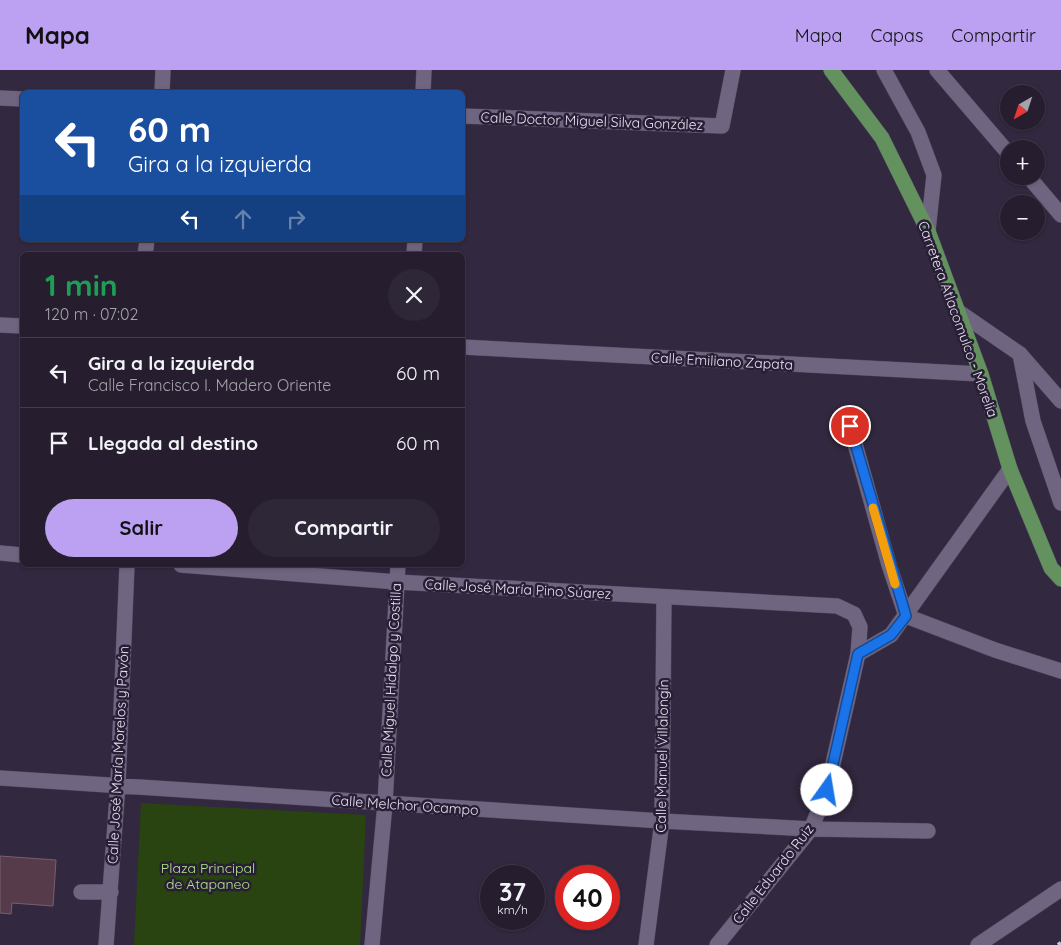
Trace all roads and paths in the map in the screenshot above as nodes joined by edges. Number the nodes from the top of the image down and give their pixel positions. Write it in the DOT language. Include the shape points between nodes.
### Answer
graph roads {
  1 [pos="163,70"];
  2 [pos="424,70"];
  3 [pos="733,70"];
  4 [pos="831,70"];
  5 [pos="884,70"];
  6 [pos="936,70"];
  7 [pos="162,90"];
  8 [pos="423,90"];
  9 [pos="0,98"];
  10 [pos="20,99"];
  11 [pos="465,116"];
  12 [pos="1000,144"];
  13 [pos="1036,185"];
  14 [pos="1061,215"];
  15 [pos="928,231"];
  16 [pos="956,310"];
  17 [pos="0,325"];
  18 [pos="20,326"];
  19 [pos="465,347"];
  20 [pos="1020,354"];
  21 [pos="981,374"];
  22 [pos="1061,401"];
  23 [pos="850,426"];
  24 [pos="1010,469"];
  25 [pos="1061,503"];
  26 [pos="0,553"];
  27 [pos="20,555"];
  28 [pos="127,567"];
  29 [pos="206,567"];
  30 [pos="398,567"];
  31 [pos="1061,579"];
  32 [pos="397,582"];
  33 [pos="664,597"];
  34 [pos="854,614"];
  35 [pos="906,616"];
  36 [pos="858,654"];
  37 [pos="1061,671"];
  38 [pos="0,778"];
  39 [pos="118,784"];
  40 [pos="385,804"];
  41 [pos="662,821"];
  42 [pos="811,829"];
  43 [pos="928,831"];
  44 [pos="1061,889"];
  45 [pos="81,892"];
  46 [pos="111,892"];
  47 [pos="106,945"];
  48 [pos="372,945"];
  49 [pos="646,945"];
  50 [pos="717,945"];
  51 [pos="978,945"];
  1 -- 7 [label="street"];
  2 -- 8 [label="street"];
  3 -- 11 [label="street, Calle Doctor Miguel Silva González" via="722,126"];
  4 -- 15 [label="main road, Carretera Atlacomulco - Morelia" via="882,138"];
  5 -- 15 [label="street" via="918,132 934,175"];
  6 -- 12 [label="street"];
  9 -- 10 [label="street"];
  13 -- 14 [label="street"];
  15 -- 16 [label="main road, Carretera Atlacomulco - Morelia"];
  16 -- 20 [label="street"];
  16 -- 21 [label="main road, Carretera Atlacomulco - Morelia"];
  17 -- 18 [label="street"];
  19 -- 21 [label="street, Calle Emiliano Zapata"];
  20 -- 22 [label="street"];
  20 -- 25 [label="street" via="1033,421"];
  21 -- 24 [label="main road, Carretera Atlacomulco - Morelia"];
  23 -- 35 [label="street"];
  24 -- 31 [label="main road, Carretera Atlacomulco - Morelia" via="1051,568"];
  24 -- 35 [label="street"];
  26 -- 27 [label="street"];
  28 -- 39 [label="street, Calle José María Morelos y Pavón"];
  29 -- 32 [label="street, Calle José María Pino Súarez"];
  30 -- 32 [label="street, Calle Miguel Hidalgo y Costilla"];
  32 -- 33 [label="street, Calle José María Pino Súarez"];
  32 -- 40 [label="street, Calle Miguel Hidalgo y Costilla"];
  33 -- 34 [label="street, Calle José María Pino Súarez" via="837,606"];
  33 -- 41 [label="street, Calle Manuel Villalongín"];
  34 -- 36 [label="street, Calle Eduardo Ruiz" via="860,627"];
  35 -- 36 [label="street" via="891,635"];
  35 -- 37 [label="street"];
  36 -- 42 [label="street, Calle Eduardo Ruiz" via="827,790"];
  38 -- 39 [label="street, Calle Melchor Ocampo"];
  39 -- 40 [label="street, Calle Melchor Ocampo"];
  39 -- 46 [label="street, Calle José María Morelos y Pavón"];
  40 -- 41 [label="street, Calle Melchor Ocampo"];
  40 -- 48 [label="street, Calle Miguel Hidalgo y Costilla"];
  41 -- 42 [label="street, Calle Melchor Ocampo"];
  41 -- 49 [label="street, Calle Manuel Villalongín"];
  42 -- 43 [label="street, Calle Melchor Ocampo"];
  42 -- 50 [label="street, Calle Eduardo Ruiz"];
  44 -- 51 [label="street"];
  45 -- 46 [label="street"];
  46 -- 47 [label="street, Calle José María Morelos y Pavón"];
}
